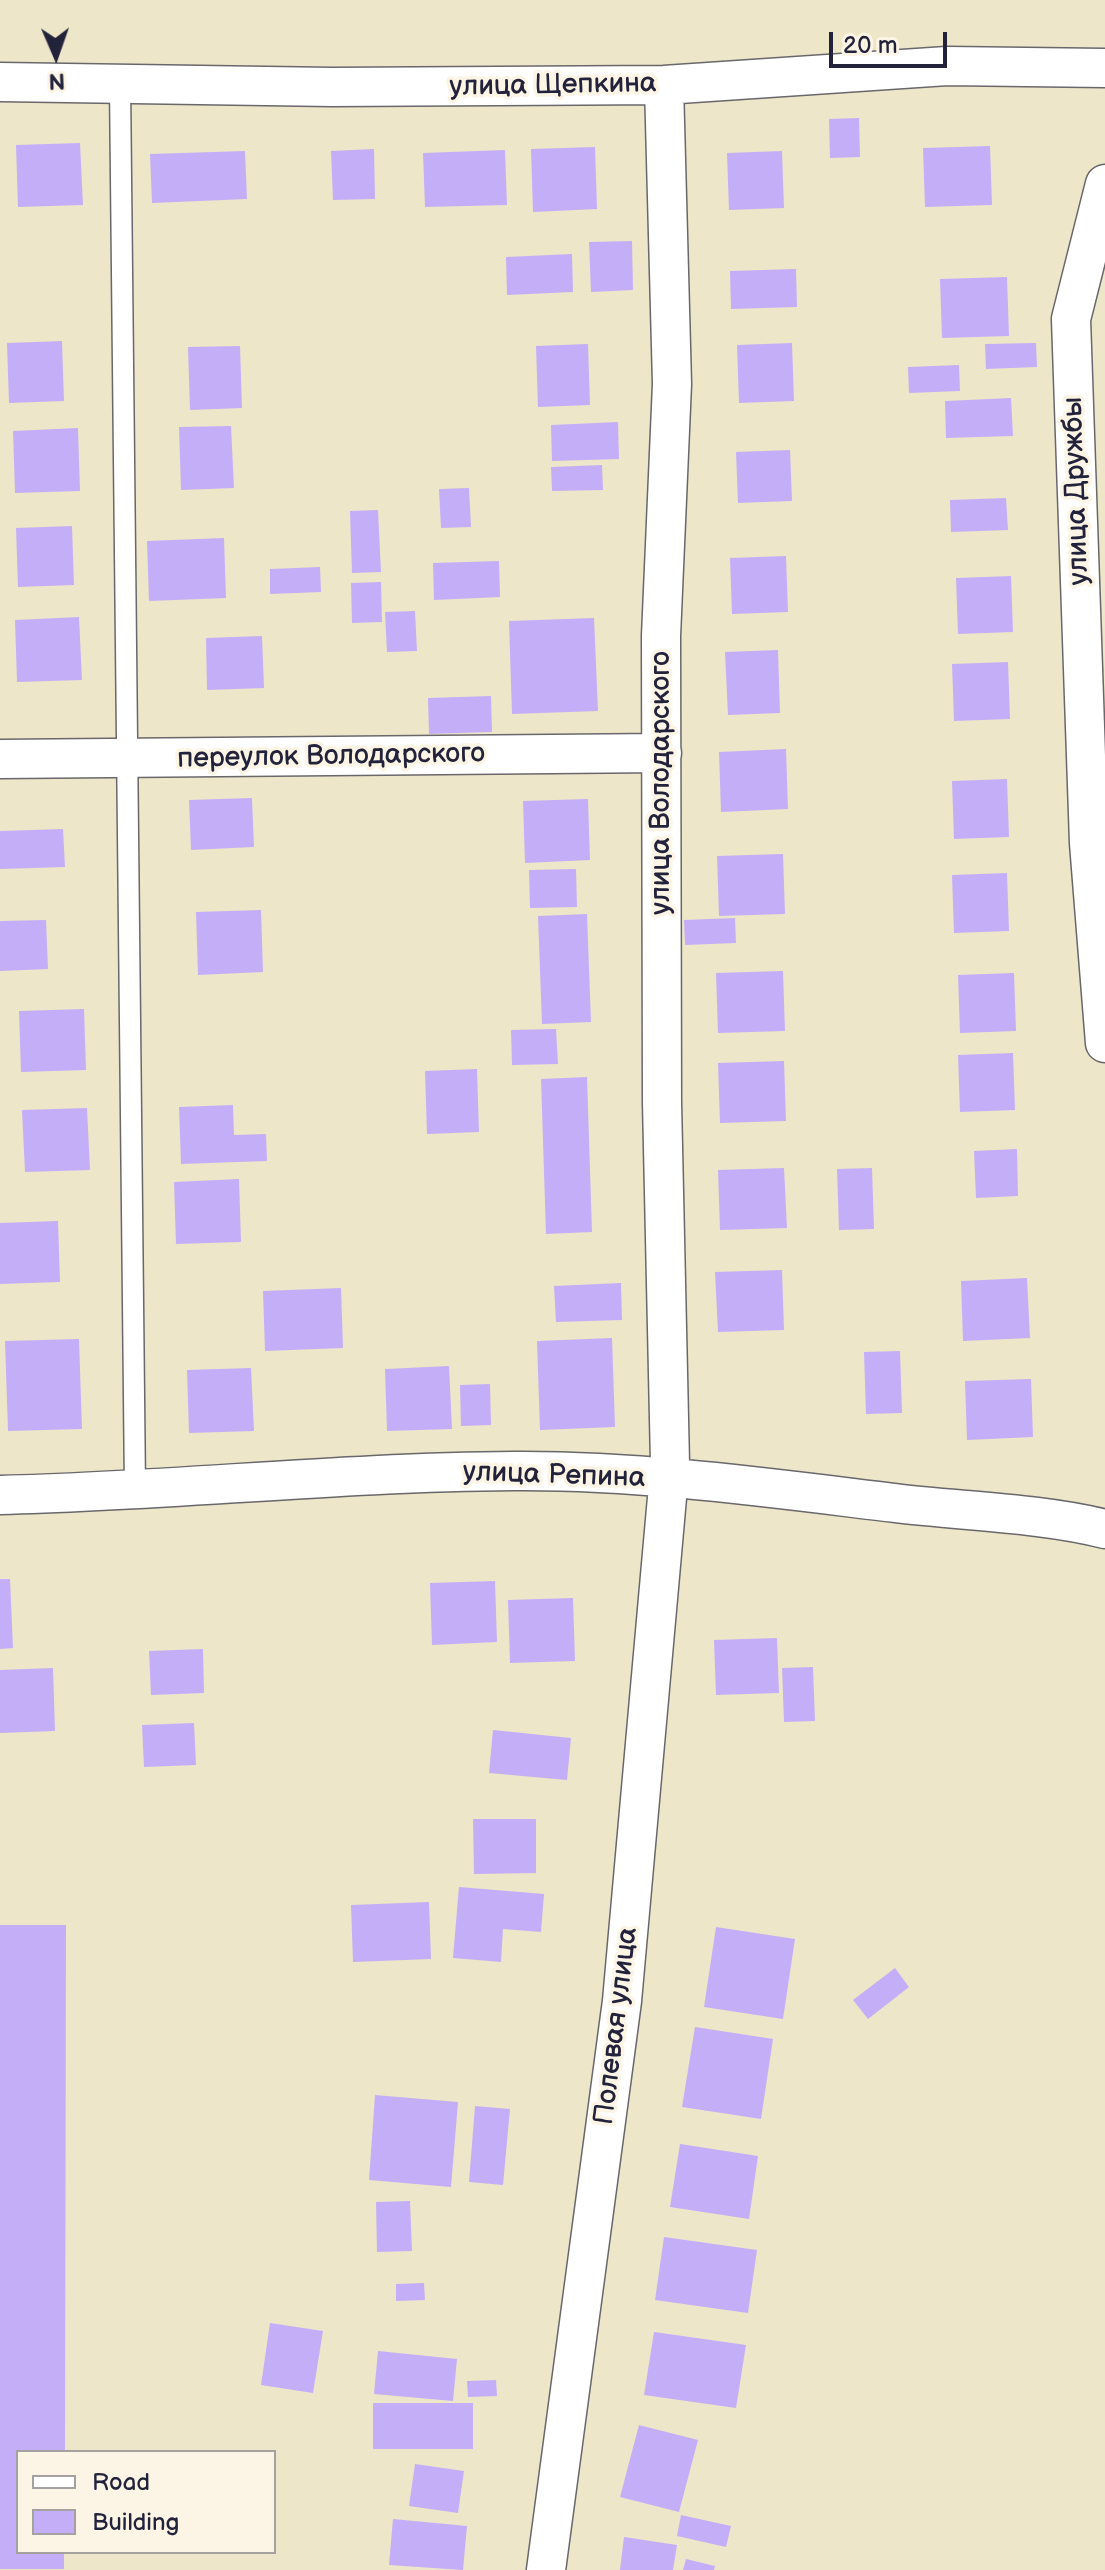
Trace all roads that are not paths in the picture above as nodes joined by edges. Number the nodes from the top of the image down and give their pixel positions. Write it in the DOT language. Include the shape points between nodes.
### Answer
graph roads {
  1 [pos="1105,68"];
  2 [pos="0,82"];
  3 [pos="120,84"];
  4 [pos="664,85"];
  5 [pos="1105,184"];
  6 [pos="662,753"];
  7 [pos="0,759"];
  8 [pos="127,759"];
  9 [pos="1105,1043"];
  10 [pos="668,1481"];
  11 [pos="135,1489"];
  12 [pos="0,1495"];
  13 [pos="1105,1529"];
  14 [pos="546,2570"];
  1 -- 4 [label="street, улица Щепкина" via="947,66"];
  2 -- 3 [label="street, улица Щепкина"];
  3 -- 4 [label="street, улица Щепкина"];
  3 -- 8 [label="lane"];
  4 -- 6 [label="street, улица Володарского" via="672,384 661,636"];
  5 -- 9 [label="street, улица Дружбы" via="1071,319 1089,843"];
  6 -- 8 [label="street, переулок Володарского"];
  6 -- 10 [label="street, улица Володарского"];
  7 -- 8 [label="street, переулок Володарского"];
  8 -- 11 [label="lane"];
  10 -- 11 [label="street, улица Репина" via="517,1471 312,1476"];
  10 -- 13 [label="street, улица Репина"];
  10 -- 14 [label="street, Полевая улица" via="622,2001"];
  11 -- 12 [label="street, улица Репина"];
}
